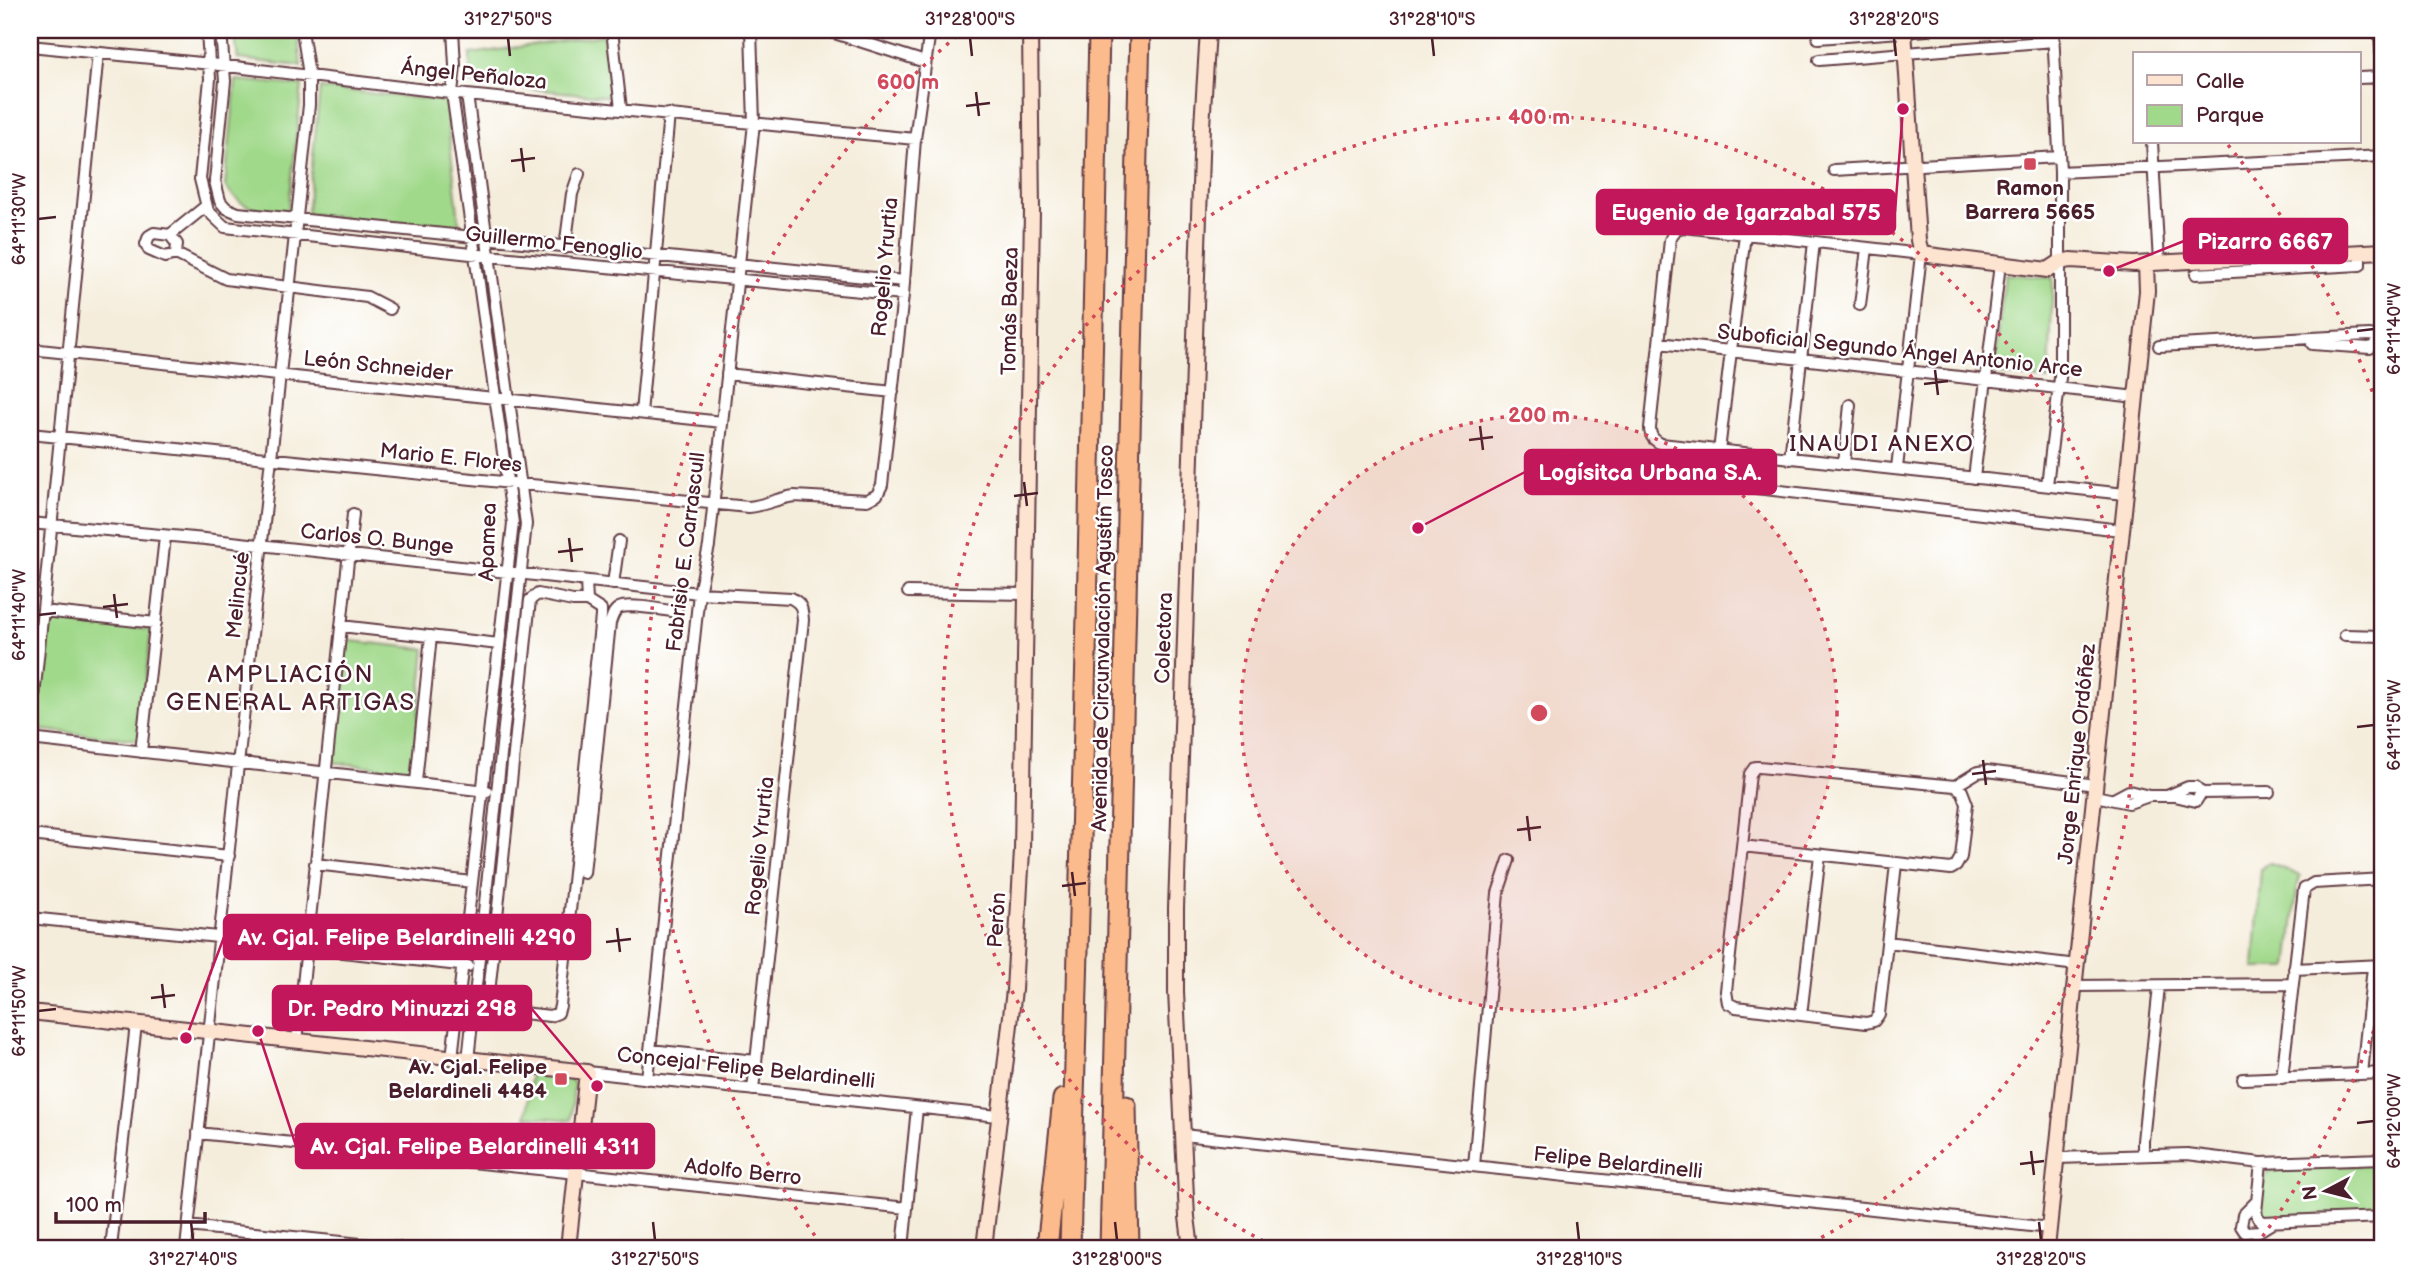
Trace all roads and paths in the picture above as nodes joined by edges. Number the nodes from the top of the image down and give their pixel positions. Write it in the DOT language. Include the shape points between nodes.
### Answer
graph roads {
  1 [pos="207,30"];
  2 [pos="221,30"];
  3 [pos="302,30"];
  4 [pos="453,30"];
  5 [pos="612,30"];
  6 [pos="751,30"];
  7 [pos="825,30"];
  8 [pos="930,30"];
  9 [pos="1030,30"];
  10 [pos="1090,30"];
  11 [pos="1098,30"];
  12 [pos="1140,30"];
  13 [pos="1146,30"];
  14 [pos="1208,30"];
  15 [pos="1928,30"];
  16 [pos="2380,30"];
  17 [pos="1904,31"];
  18 [pos="2054,35"];
  19 [pos="1818,38"];
  20 [pos="30,46"];
  21 [pos="1906,52"];
  22 [pos="98,53"];
  23 [pos="1819,60"];
  24 [pos="925,62"];
  25 [pos="211,64"];
  26 [pos="225,66"];
  27 [pos="309,75"];
  28 [pos="2382,77"];
  29 [pos="2360,78"];
  30 [pos="2383,89"];
  31 [pos="452,93"];
  32 [pos="467,95"];
  33 [pos="1140,95"];
  34 [pos="621,109"];
  35 [pos="669,114"];
  36 [pos="754,123"];
  37 [pos="915,139"];
  38 [pos="1097,141"];
  39 [pos="2152,144"];
  40 [pos="2383,156"];
  41 [pos="2059,157"];
  42 [pos="1913,164"];
  43 [pos="2153,167"];
  44 [pos="1834,170"];
  45 [pos="2060,172"];
  46 [pos="579,174"];
  47 [pos="207,209"];
  48 [pos="297,220"];
  49 [pos="1745,234"];
  50 [pos="170,235"];
  51 [pos="295,236"];
  52 [pos="473,239"];
  53 [pos="487,240"];
  54 [pos="1814,242"];
  55 [pos="565,248"];
  56 [pos="1867,248"];
  57 [pos="2383,251"];
  58 [pos="2360,252"];
  59 [pos="177,254"];
  60 [pos="475,254"];
  61 [pos="1921,254"];
  62 [pos="489,256"];
  63 [pos="656,257"];
  64 [pos="2060,262"];
  65 [pos="2152,263"];
  66 [pos="2000,264"];
  67 [pos="739,265"];
  68 [pos="655,272"];
  69 [pos="2196,274"];
  70 [pos="737,280"];
  71 [pos="904,281"];
  72 [pos="290,286"];
  73 [pos="903,295"];
  74 [pos="1860,305"];
  75 [pos="390,309"];
  76 [pos="2380,337"];
  77 [pos="1659,344"];
  78 [pos="2160,346"];
  79 [pos="30,349"];
  80 [pos="1731,352"];
  81 [pos="68,353"];
  82 [pos="1802,360"];
  83 [pos="1909,372"];
  84 [pos="727,374"];
  85 [pos="281,375"];
  86 [pos="1986,380"];
  87 [pos="2060,389"];
  88 [pos="893,392"];
  89 [pos="496,397"];
  90 [pos="2136,397"];
  91 [pos="509,398"];
  92 [pos="1850,405"];
  93 [pos="641,413"];
  94 [pos="722,422"];
  95 [pos="30,434"];
  96 [pos="62,437"];
  97 [pos="1719,450"];
  98 [pos="272,459"];
  99 [pos="1790,459"];
  100 [pos="1844,464"];
  101 [pos="1898,468"];
  102 [pos="1651,476"];
  103 [pos="1974,478"];
  104 [pos="508,483"];
  105 [pos="521,484"];
  106 [pos="2047,485"];
  107 [pos="2125,494"];
  108 [pos="867,499"];
  109 [pos="713,504"];
  110 [pos="353,514"];
  111 [pos="30,523"];
  112 [pos="52,526"];
  113 [pos="2121,530"];
  114 [pos="165,537"];
  115 [pos="619,541"];
  116 [pos="262,547"];
  117 [pos="348,556"];
  118 [pos="508,572"];
  119 [pos="521,573"];
  120 [pos="586,581"];
  121 [pos="613,584"];
  122 [pos="630,586"];
  123 [pos="908,592"];
  124 [pos="699,593"];
  125 [pos="1026,594"];
  126 [pos="587,601"];
  127 [pos="627,606"];
  128 [pos="802,607"];
  129 [pos="43,611"];
  130 [pos="677,612"];
  131 [pos="156,624"];
  132 [pos="341,626"];
  133 [pos="2346,635"];
  134 [pos="431,636"];
  135 [pos="2383,636"];
  136 [pos="499,644"];
  137 [pos="30,737"];
  138 [pos="141,752"];
  139 [pos="239,763"];
  140 [pos="325,772"];
  141 [pos="416,782"];
  142 [pos="1955,786"];
  143 [pos="483,790"];
  144 [pos="2095,791"];
  145 [pos="497,792"];
  146 [pos="2269,792"];
  147 [pos="30,835"];
  148 [pos="1120,840"];
  149 [pos="1742,846"];
  150 [pos="1820,855"];
  151 [pos="229,856"];
  152 [pos="1509,860"];
  153 [pos="1896,863"];
  154 [pos="315,864"];
  155 [pos="584,873"];
  156 [pos="2383,879"];
  157 [pos="472,882"];
  158 [pos="30,918"];
  159 [pos="218,937"];
  160 [pos="1887,942"];
  161 [pos="307,948"];
  162 [pos="2077,965"];
  163 [pos="463,966"];
  164 [pos="2378,966"];
  165 [pos="478,967"];
  166 [pos="2294,969"];
  167 [pos="2292,984"];
  168 [pos="2075,986"];
  169 [pos="2159,986"];
  170 [pos="1077,997"];
  171 [pos="30,1012"];
  172 [pos="1801,1015"];
  173 [pos="136,1024"];
  174 [pos="209,1031"];
  175 [pos="297,1041"];
  176 [pos="650,1050"];
  177 [pos="452,1058"];
  178 [pos="468,1060"];
  179 [pos="757,1061"];
  180 [pos="586,1072"];
  181 [pos="2383,1073"];
  182 [pos="2362,1074"];
  183 [pos="2282,1078"];
  184 [pos="647,1079"];
  185 [pos="2242,1079"];
  186 [pos="753,1090"];
  187 [pos="917,1108"];
  188 [pos="998,1116"];
  189 [pos="198,1133"];
  190 [pos="1183,1135"];
  191 [pos="2143,1155"];
  192 [pos="2057,1158"];
  193 [pos="2383,1159"];
  194 [pos="2261,1163"];
  195 [pos="1474,1166"];
  196 [pos="576,1175"];
  197 [pos="2257,1201"];
  198 [pos="907,1208"];
  199 [pos="2383,1217"];
  200 [pos="2272,1223"];
  201 [pos="188,1226"];
  202 [pos="2050,1228"];
  203 [pos="111,1248"];
  204 [pos="186,1248"];
  205 [pos="399,1248"];
  206 [pos="568,1248"];
  207 [pos="903,1248"];
  208 [pos="984,1248"];
  209 [pos="1047,1248"];
  210 [pos="1070,1248"];
  211 [pos="1110,1248"];
  212 [pos="1130,1248"];
  213 [pos="1191,1248"];
  214 [pos="2047,1248"];
  1 -- 25 [label="street"];
  2 -- 26 [label="street"];
  3 -- 27 [label="street, Melincué"];
  4 -- 31 [label="street, Apamea"];
  5 -- 34 [label="street"];
  6 -- 36 [label="street, Fabrisio E. Carrascull"];
  7 -- 24 [label="street"];
  8 -- 24 [label="street, Rogelio Yrurtia"];
  9 -- 125 [label="street, Tomás Baeza"];
  10 -- 38 [label="highway"];
  11 -- 38 [label="highway, Avenida de Circunvalación Agustín Tosco"];
  12 -- 33 [label="highway, Avenida de Circunvalación Agustín Tosco"];
  13 -- 33 [label="highway"];
  14 -- 190 [label="street, Colectora" via="1176,908"];
  15 -- 17 [label="street"];
  16 -- 28 [label="street"];
  17 -- 19 [label="street"];
  17 -- 21 [label="street"];
  18 -- 21 [label="street"];
  18 -- 41 [label="street"];
  20 -- 22 [label="street, Ángel Peñaloza"];
  21 -- 23 [label="street"];
  21 -- 42 [label="street"];
  22 -- 25 [label="street, Ángel Peñaloza"];
  22 -- 81 [label="street"];
  24 -- 37 [label="street, Rogelio Yrurtia"];
  25 -- 26 [label="street, Ángel Peñaloza"];
  25 -- 47 [label="street" via="200,179"];
  26 -- 27 [label="street, Ángel Peñaloza"];
  26 -- 48 [label="street, Guillermo Fenoglio" via="215,181 220,201 238,213"];
  27 -- 31 [label="street, Ángel Peñaloza"];
  27 -- 48 [label="street, Melincué"];
  28 -- 29 [label="street"];
  28 -- 30 [label="street"];
  31 -- 32 [label="street, Ángel Peñaloza"];
  31 -- 52 [label="street, Apamea"];
  32 -- 34 [label="street, Ángel Peñaloza"];
  32 -- 53 [label="street, Apamea"];
  33 -- 148 [label="highway, Avenida de Circunvalación Agustín Tosco"];
  34 -- 35 [label="street, Ángel Peñaloza"];
  35 -- 36 [label="street, Ángel Peñaloza"];
  35 -- 63 [label="street"];
  36 -- 37 [label="street, Ángel Peñaloza"];
  36 -- 67 [label="street, Fabrisio E. Carrascull"];
  37 -- 71 [label="street, Rogelio Yrurtia"];
  38 -- 170 [label="highway, Avenida de Circunvalación Agustín Tosco"];
  39 -- 43 [label="street"];
  40 -- 43 [label="street"];
  41 -- 42 [label="street"];
  41 -- 45 [label="street"];
  42 -- 44 [label="street"];
  42 -- 61 [label="street"];
  43 -- 45 [label="street"];
  43 -- 65 [label="street"];
  45 -- 64 [label="street"];
  46 -- 55 [label="street"];
  47 -- 50 [label="street"];
  47 -- 51 [label="street, Guillermo Fenoglio" via="225,227"];
  48 -- 51 [label="street, Melincué"];
  48 -- 52 [label="street, Guillermo Fenoglio"];
  49 -- 54 [label="street"];
  49 -- 77 [label="street" via="1676,229 1670,240"];
  49 -- 80 [label="street"];
  50 -- 59 [label="street"];
  50 -- 59 [label="street" via="154,233 146,244 158,256"];
  51 -- 60 [label="street, Guillermo Fenoglio"];
  51 -- 72 [label="street, Melincué"];
  52 -- 53 [label="street, Guillermo Fenoglio"];
  52 -- 60 [label="street, Apamea"];
  53 -- 55 [label="street, Guillermo Fenoglio"];
  53 -- 62 [label="street, Apamea"];
  54 -- 56 [label="street"];
  54 -- 82 [label="street"];
  55 -- 63 [label="street, Guillermo Fenoglio"];
  56 -- 61 [label="street"];
  56 -- 74 [label="street"];
  57 -- 58 [label="street"];
  58 -- 65 [label="street"];
  58 -- 69 [label="street" via="2360,265"];
  59 -- 72 [label="street" via="226,279"];
  60 -- 62 [label="street, Guillermo Fenoglio"];
  60 -- 89 [label="street, Apamea"];
  61 -- 66 [label="street"];
  61 -- 83 [label="street"];
  62 -- 68 [label="street, Guillermo Fenoglio"];
  62 -- 91 [label="street, Apamea"];
  63 -- 67 [label="street, Guillermo Fenoglio"];
  63 -- 68 [label="street"];
  64 -- 65 [label="street"];
  64 -- 66 [label="street" via="2048,270"];
  64 -- 87 [label="street"];
  65 -- 90 [label="street, Jorge Enrique Ordóñez"];
  66 -- 86 [label="street"];
  67 -- 70 [label="street, Fabrisio E. Carrascull"];
  67 -- 71 [label="street, Guillermo Fenoglio"];
  68 -- 70 [label="street, Guillermo Fenoglio"];
  68 -- 93 [label="street"];
  70 -- 73 [label="street, Guillermo Fenoglio"];
  70 -- 84 [label="street, Fabrisio E. Carrascull"];
  71 -- 73 [label="street, Rogelio Yrurtia"];
  72 -- 75 [label="street" via="367,297"];
  72 -- 85 [label="street, Melincué"];
  73 -- 88 [label="street, Rogelio Yrurtia"];
  76 -- 78 [label="street" via="2370,348 2264,341"];
  77 -- 80 [label="street, Suboficial Segundo Ángel Antonio Arce"];
  77 -- 97 [label="street" via="1652,437 1661,443"];
  79 -- 81 [label="street, León Schneider"];
  80 -- 82 [label="street, Suboficial Segundo Ángel Antonio Arce"];
  80 -- 97 [label="street"];
  81 -- 85 [label="street, León Schneider"];
  81 -- 96 [label="street"];
  82 -- 83 [label="street, Suboficial Segundo Ángel Antonio Arce"];
  82 -- 99 [label="street"];
  83 -- 86 [label="street, Suboficial Segundo Ángel Antonio Arce"];
  83 -- 101 [label="street"];
  84 -- 88 [label="street"];
  84 -- 94 [label="street, Fabrisio E. Carrascull"];
  85 -- 89 [label="street, León Schneider"];
  85 -- 98 [label="street, Melincué"];
  86 -- 87 [label="street, Suboficial Segundo Ángel Antonio Arce"];
  86 -- 103 [label="street"];
  87 -- 90 [label="street, Suboficial Segundo Ángel Antonio Arce"];
  87 -- 106 [label="street"];
  88 -- 108 [label="street, Rogelio Yrurtia" via="882,485 877,495"];
  89 -- 91 [label="street, León Schneider"];
  89 -- 104 [label="street, Apamea"];
  90 -- 107 [label="street, Jorge Enrique Ordóñez"];
  91 -- 93 [label="street, León Schneider"];
  91 -- 105 [label="street, Apamea"];
  92 -- 100 [label="street"];
  93 -- 94 [label="street, León Schneider"];
  94 -- 109 [label="street, Fabrisio E. Carrascull"];
  95 -- 96 [label="street, Mario E. Flores"];
  96 -- 98 [label="street, Mario E. Flores"];
  96 -- 112 [label="street"];
  97 -- 99 [label="street"];
  98 -- 104 [label="street, Mario E. Flores"];
  98 -- 116 [label="street, Melincué"];
  99 -- 100 [label="street"];
  100 -- 101 [label="street"];
  101 -- 103 [label="street"];
  102 -- 113 [label="street"];
  103 -- 106 [label="street"];
  104 -- 105 [label="street, Mario E. Flores"];
  104 -- 118 [label="street, Apamea" via="513,523"];
  105 -- 109 [label="street, Mario E. Flores"];
  105 -- 119 [label="street, Apamea" via="526,524"];
  106 -- 107 [label="street"];
  107 -- 113 [label="street, Jorge Enrique Ordóñez"];
  108 -- 109 [label="street, Mario E. Flores" via="794,496 758,507"];
  109 -- 124 [label="street, Fabrisio E. Carrascull"];
  110 -- 117 [label="street"];
  111 -- 112 [label="street, Carlos O. Bunge"];
  112 -- 114 [label="street, Carlos O. Bunge"];
  112 -- 129 [label="street"];
  113 -- 144 [label="street, Jorge Enrique Ordóñez"];
  114 -- 116 [label="street, Carlos O. Bunge"];
  114 -- 131 [label="street"];
  115 -- 121 [label="street"];
  116 -- 117 [label="street, Carlos O. Bunge"];
  116 -- 139 [label="street, Melincué"];
  117 -- 118 [label="street, Carlos O. Bunge"];
  117 -- 132 [label="street"];
  118 -- 119 [label="street, Carlos O. Bunge"];
  118 -- 136 [label="street, Apamea"];
  119 -- 120 [label="street, Carlos O. Bunge"];
  119 -- 145 [label="street, Apamea"];
  120 -- 121 [label="street, Carlos O. Bunge"];
  120 -- 126 [label="street"];
  121 -- 122 [label="street, Carlos O. Bunge"];
  122 -- 124 [label="street, Carlos O. Bunge"];
  122 -- 127 [label="street"];
  123 -- 125 [label="street"];
  124 -- 128 [label="street, Carlos O. Bunge" via="791,598"];
  124 -- 176 [label="street, Fabrisio E. Carrascull"];
  125 -- 188 [label="street, Perón" via="1021,873 1014,990"];
  126 -- 126 [label="street" via="601,610 601,616 560,1006 558,1013 550,1016 496,1010 488,1003 530,600 538,594"];
  127 -- 130 [label="street"];
  127 -- 155 [label="street" via="614,612 610,623"];
  128 -- 179 [label="street, Rogelio Yrurtia"];
  129 -- 131 [label="street"];
  129 -- 137 [label="street"];
  131 -- 138 [label="street"];
  132 -- 134 [label="street"];
  132 -- 140 [label="street"];
  133 -- 135 [label="street"];
  134 -- 136 [label="street"];
  134 -- 141 [label="street"];
  136 -- 143 [label="street, Apamea"];
  137 -- 138 [label="street"];
  138 -- 139 [label="street"];
  139 -- 140 [label="street"];
  139 -- 151 [label="street, Melincué"];
  140 -- 141 [label="street"];
  140 -- 154 [label="street"];
  141 -- 143 [label="street"];
  142 -- 144 [label="street" via="1987,771"];
  142 -- 149 [label="street" via="1755,767 1750,774"];
  142 -- 153 [label="street" via="1967,804 1956,866 1945,869"];
  143 -- 145 [label="street"];
  143 -- 157 [label="street, Apamea"];
  144 -- 146 [label="street" via="2129,803 2149,796 2196,801 2201,793"];
  144 -- 162 [label="street, Jorge Enrique Ordóñez"];
  145 -- 165 [label="street, Apamea"];
  147 -- 151 [label="street"];
  148 -- 211 [label="highway, Avenida de Circunvalación Agustín Tosco"];
  148 -- 212 [label="highway" via="1127,976"];
  149 -- 150 [label="street"];
  149 -- 172 [label="street" via="1728,1003"];
  150 -- 153 [label="street"];
  150 -- 172 [label="street"];
  151 -- 159 [label="street, Melincué"];
  152 -- 195 [label="street" via="1498,893"];
  153 -- 160 [label="street"];
  154 -- 157 [label="street"];
  154 -- 161 [label="street"];
  156 -- 166 [label="street" via="2308,885 2302,896"];
  157 -- 163 [label="street, Apamea"];
  158 -- 159 [label="street"];
  159 -- 174 [label="street, Melincué"];
  160 -- 162 [label="street"];
  160 -- 172 [label="street" via="1879,1014 1874,1021"];
  161 -- 163 [label="street"];
  161 -- 175 [label="street"];
  162 -- 168 [label="street, Jorge Enrique Ordóñez"];
  163 -- 165 [label="street"];
  163 -- 177 [label="street, Apamea"];
  164 -- 166 [label="street"];
  164 -- 182 [label="street"];
  165 -- 178 [label="street, Apamea"];
  166 -- 167 [label="street"];
  167 -- 169 [label="street"];
  167 -- 183 [label="street"];
  168 -- 169 [label="street"];
  168 -- 192 [label="street, Jorge Enrique Ordóñez"];
  169 -- 191 [label="street"];
  170 -- 209 [label="highway"];
  170 -- 210 [label="highway, Avenida de Circunvalación Agustín Tosco"];
  171 -- 173 [label="street, Concejal Felipe Belardinelli"];
  173 -- 174 [label="street, Concejal Felipe Belardinelli"];
  173 -- 203 [label="street"];
  174 -- 175 [label="street, Concejal Felipe Belardinelli"];
  174 -- 189 [label="street, Melincué"];
  175 -- 177 [label="street, Concejal Felipe Belardinelli"];
  176 -- 179 [label="street"];
  176 -- 184 [label="street, Fabrisio E. Carrascull"];
  177 -- 178 [label="street, Concejal Felipe Belardinelli"];
  178 -- 180 [label="street, Concejal Felipe Belardinelli"];
  179 -- 186 [label="street, Rogelio Yrurtia"];
  180 -- 184 [label="street, Concejal Felipe Belardinelli"];
  180 -- 196 [label="street"];
  181 -- 182 [label="street"];
  182 -- 183 [label="street"];
  183 -- 185 [label="street"];
  184 -- 186 [label="street, Concejal Felipe Belardinelli"];
  186 -- 187 [label="street, Concejal Felipe Belardinelli"];
  187 -- 188 [label="street, Concejal Felipe Belardinelli"];
  187 -- 198 [label="street"];
  188 -- 208 [label="street, Perón"];
  189 -- 196 [label="street, Adolfo Berro"];
  189 -- 201 [label="street, Melincué"];
  190 -- 195 [label="street, Felipe Belardinelli"];
  190 -- 213 [label="street, Colectora"];
  191 -- 192 [label="street"];
  191 -- 194 [label="street" via="2187,1154"];
  192 -- 202 [label="street, Jorge Enrique Ordóñez"];
  193 -- 194 [label="street"];
  194 -- 197 [label="street"];
  195 -- 202 [label="street, Felipe Belardinelli"];
  196 -- 198 [label="street, Adolfo Berro"];
  196 -- 206 [label="street"];
  197 -- 200 [label="street" via="2258,1218"];
  197 -- 200 [label="street" via="2243,1215 2245,1232"];
  198 -- 207 [label="street"];
  199 -- 200 [label="street"];
  201 -- 204 [label="street, Melincué"];
  201 -- 205 [label="street"];
  202 -- 214 [label="street, Jorge Enrique Ordóñez"];
}
